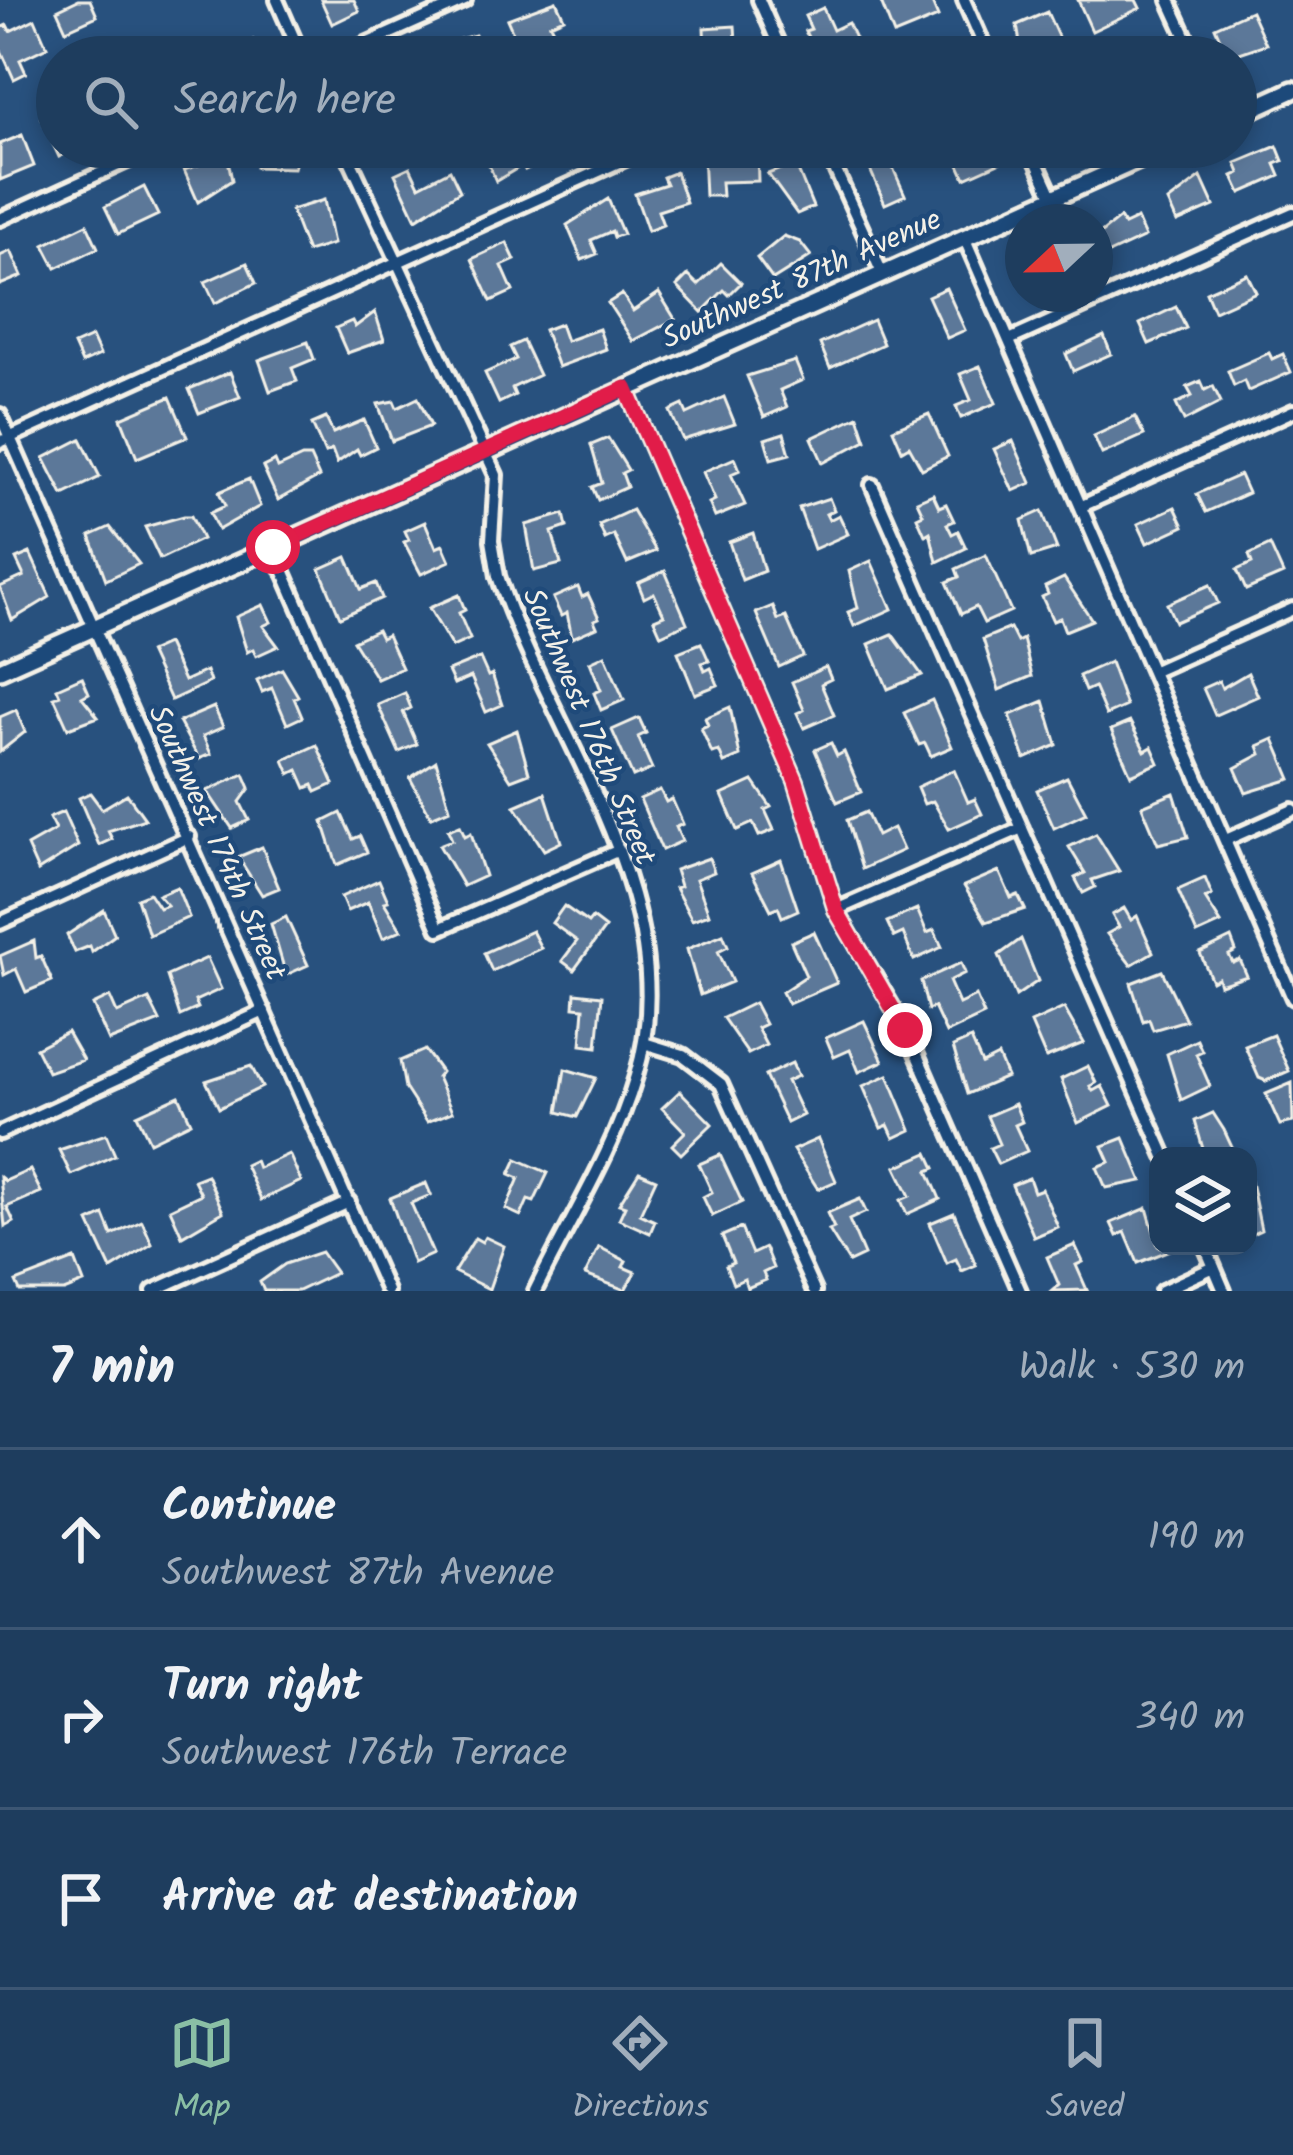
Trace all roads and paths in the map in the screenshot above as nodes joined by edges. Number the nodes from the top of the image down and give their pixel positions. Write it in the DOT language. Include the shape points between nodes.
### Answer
graph roads {
  1 [pos="277,0"];
  2 [pos="465,0"];
  3 [pos="759,0"];
  4 [pos="964,0"];
  5 [pos="1169,0"];
  6 [pos="293,36"];
  7 [pos="384,36"];
  8 [pos="775,36"];
  9 [pos="980,36"];
  10 [pos="1185,36"];
  11 [pos="1293,90"];
  12 [pos="1257,106"];
  13 [pos="112,168"];
  14 [pos="354,168"];
  15 [pos="605,168"];
  16 [pos="834,168"];
  17 [pos="1039,168"];
  18 [pos="1120,168"];
  19 [pos="1053,198"];
  20 [pos="1293,213"];
  21 [pos="0,219"];
  22 [pos="964,237"];
  23 [pos="397,262"];
  24 [pos="882,273"];
  25 [pos="1009,340"];
  26 [pos="626,388"];
  27 [pos="1293,411"];
  28 [pos="0,415"];
  29 [pos="6,441"];
  30 [pos="486,452"];
  31 [pos="872,485"];
  32 [pos="1082,506"];
  33 [pos="273,547"];
  34 [pos="1293,609"];
  35 [pos="94,627"];
  36 [pos="0,670"];
  37 [pos="1154,671"];
  38 [pos="1293,810"];
  39 [pos="1022,828"];
  40 [pos="189,837"];
  41 [pos="1228,839"];
  42 [pos="617,851"];
  43 [pos="836,910"];
  44 [pos="0,923"];
  45 [pos="1293,998"];
  46 [pos="264,1011"];
  47 [pos="644,1043"];
  48 [pos="0,1132"];
  49 [pos="1161,1147"];
  50 [pos="349,1202"];
  51 [pos="1208,1255"];
  52 [pos="1214,1267"];
  53 [pos="539,1290"];
  54 [pos="153,1291"];
  55 [pos="387,1291"];
  56 [pos="814,1291"];
  57 [pos="1020,1291"];
  58 [pos="1162,1291"];
  59 [pos="1224,1291"];
  1 -- 6 [label="street"];
  2 -- 7 [label="street"];
  3 -- 8 [label="street"];
  4 -- 9 [label="street"];
  5 -- 10 [label="street"];
  11 -- 12 [label="street"];
  13 -- 21 [label="street"];
  14 -- 23 [label="street, Southwest 176th Street"];
  15 -- 23 [label="street"];
  16 -- 24 [label="street"];
  17 -- 19 [label="street"];
  18 -- 19 [label="street, Southwest 87th Avenue"];
  19 -- 22 [label="street, Southwest 87th Avenue"];
  20 -- 25 [label="street"];
  22 -- 24 [label="street, Southwest 87th Avenue"];
  22 -- 25 [label="street"];
  23 -- 29 [label="street"];
  23 -- 30 [label="street, Southwest 176th Street"];
  24 -- 26 [label="street, Southwest 87th Avenue"];
  25 -- 32 [label="street"];
  26 -- 30 [label="street, Southwest 87th Avenue"];
  26 -- 43 [label="street" via="796,781"];
  27 -- 32 [label="street"];
  28 -- 29 [label="street, Southwest 174th Street"];
  29 -- 35 [label="street, Southwest 174th Street"];
  30 -- 33 [label="street, Southwest 87th Avenue"];
  30 -- 42 [label="street, Southwest 176th Street" via="496,475 492,540 503,591"];
  31 -- 39 [label="street"];
  32 -- 37 [label="street"];
  33 -- 35 [label="street, Southwest 87th Avenue"];
  33 -- 42 [label="street" via="440,928"];
  34 -- 37 [label="street"];
  35 -- 36 [label="street, Southwest 87th Avenue"];
  35 -- 40 [label="street, Southwest 174th Street"];
  37 -- 41 [label="street"];
  38 -- 41 [label="street"];
  39 -- 43 [label="street"];
  39 -- 49 [label="street"];
  40 -- 44 [label="street"];
  40 -- 46 [label="street, Southwest 174th Street"];
  41 -- 45 [label="street"];
  42 -- 47 [label="street, Southwest 176th Street" via="644,943"];
  43 -- 57 [label="street" via="900,1018"];
  46 -- 48 [label="street"];
  46 -- 50 [label="street, Southwest 174th Street"];
  47 -- 53 [label="street, Southwest 176th Street" via="620,1118"];
  47 -- 56 [label="street" via="683,1054 721,1084"];
  50 -- 54 [label="street"];
  50 -- 55 [label="street, Southwest 174th Street"];
  51 -- 52 [label="street"];
  52 -- 58 [label="street"];
  52 -- 59 [label="street"];
}
